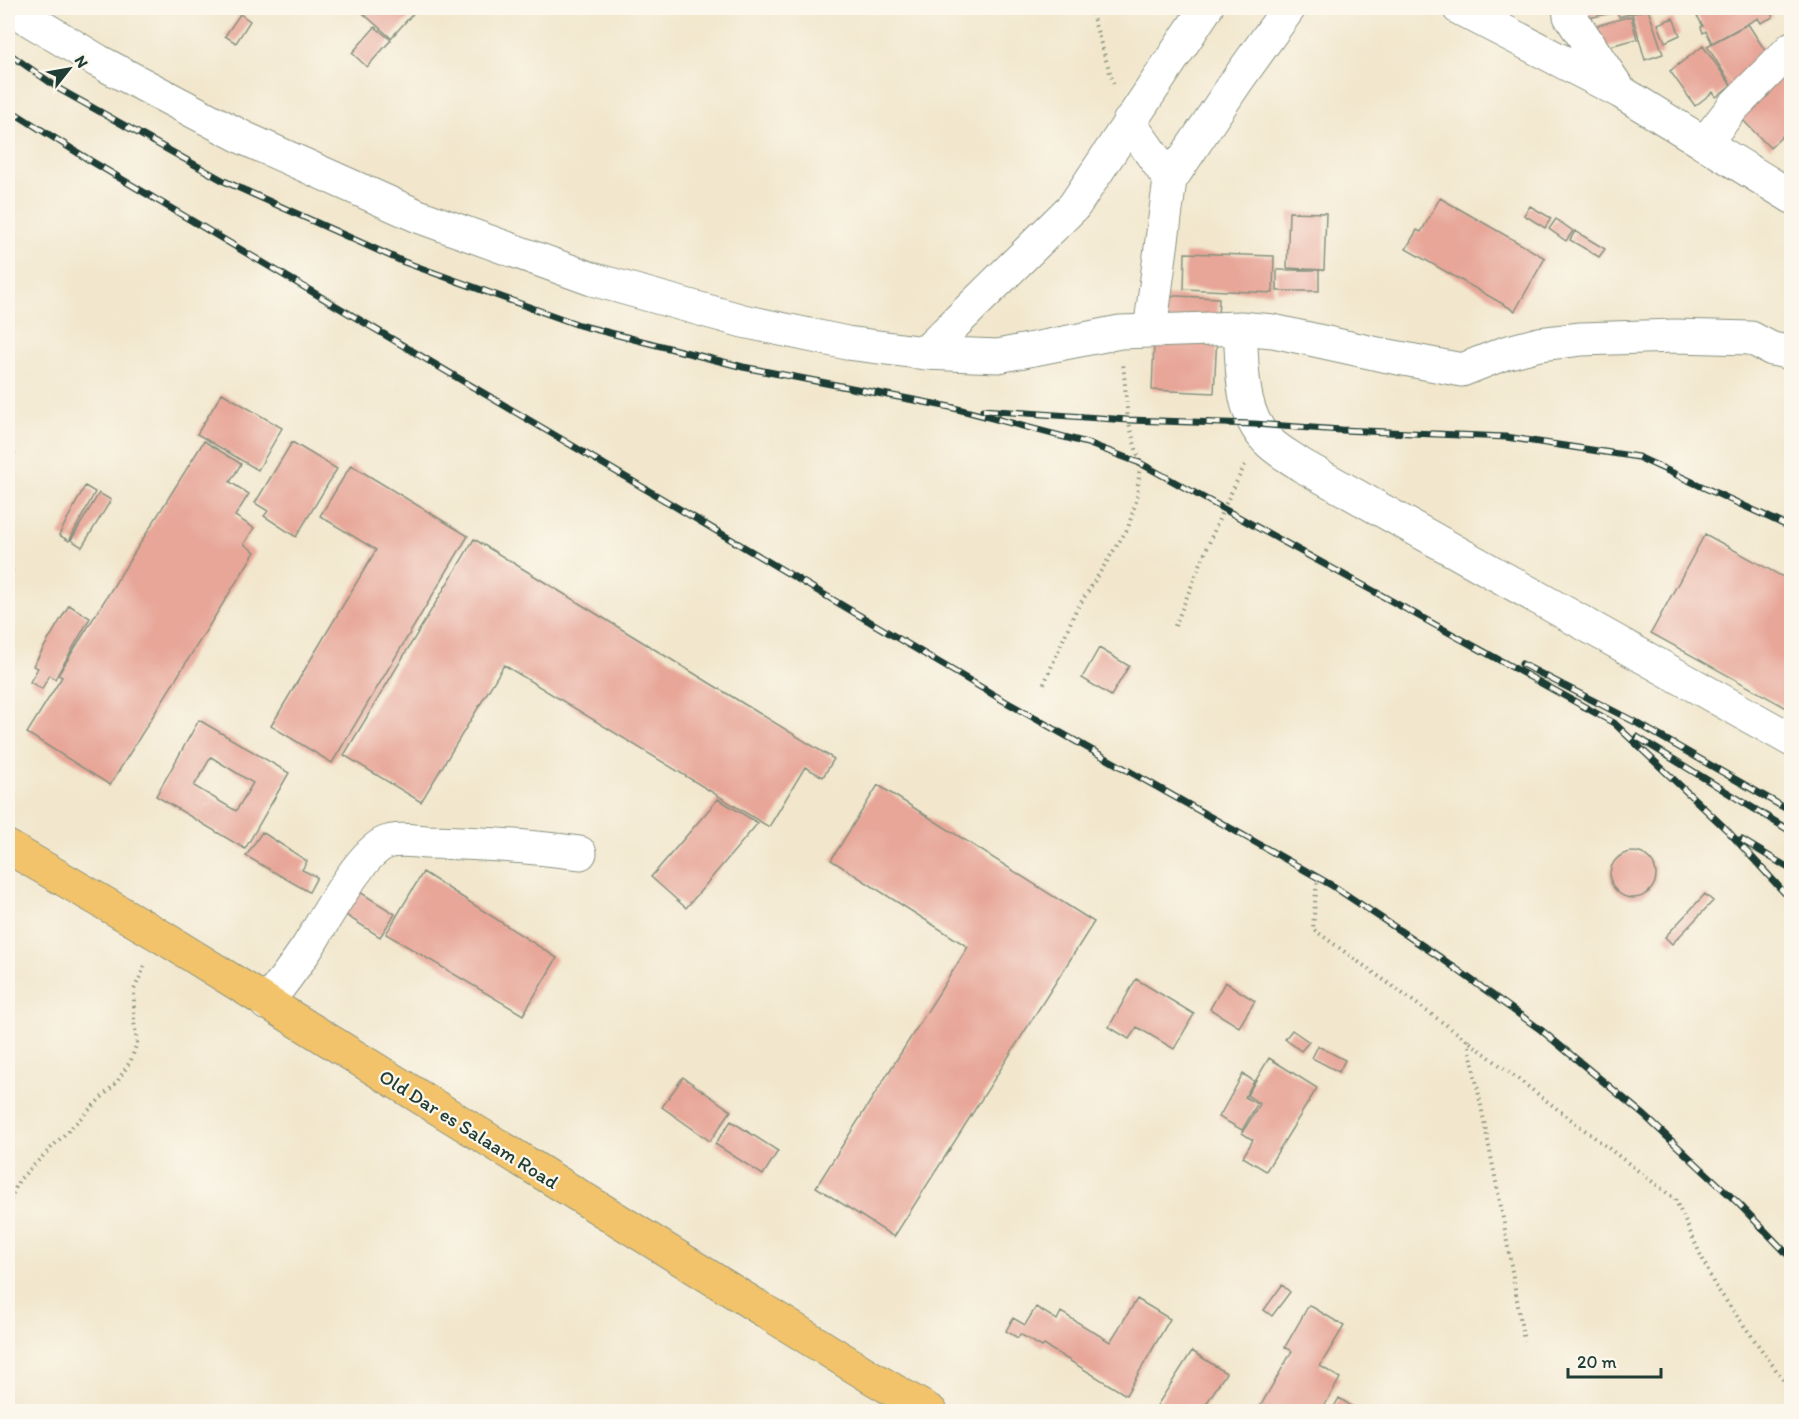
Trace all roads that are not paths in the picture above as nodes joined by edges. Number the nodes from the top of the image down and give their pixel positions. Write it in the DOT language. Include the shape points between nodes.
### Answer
graph roads {
  1 [pos="10,8"];
  2 [pos="1206,8"];
  3 [pos="1289,8"];
  4 [pos="1460,8"];
  5 [pos="1569,8"];
  6 [pos="1791,48"];
  7 [pos="1621,92"];
  8 [pos="1129,122"];
  9 [pos="1704,144"];
  10 [pos="1170,180"];
  11 [pos="1791,197"];
  12 [pos="1240,328"];
  13 [pos="1135,331"];
  14 [pos="925,353"];
  15 [pos="1791,353"];
  16 [pos="1791,740"];
  17 [pos="8,847"];
  18 [pos="580,853"];
  19 [pos="266,1003"];
  20 [pos="931,1412"];
  1 -- 14 [label="street" via="98,61 244,138 418,216 592,279 732,318 847,343"];
  2 -- 8 [label="street"];
  3 -- 10 [label="street"];
  4 -- 7 [label="street"];
  5 -- 7 [label="street" via="1570,16"];
  6 -- 9 [label="street" via="1733,107"];
  7 -- 9 [label="street"];
  8 -- 10 [label="street"];
  8 -- 14 [label="street" via="1074,207"];
  9 -- 11 [label="street"];
  10 -- 13 [label="street"];
  12 -- 13 [label="street"];
  12 -- 15 [label="street" via="1462,370 1504,353 1581,339 1751,338"];
  12 -- 16 [label="street" via="1246,402 1254,424 1268,442 1301,465"];
  13 -- 14 [label="street" via="998,356"];
  17 -- 19 [label="main road, Old Dar es Salaam Road"];
  18 -- 19 [label="street" via="453,842 386,843 360,866"];
  19 -- 20 [label="main road, Old Dar es Salaam Road"];
}
